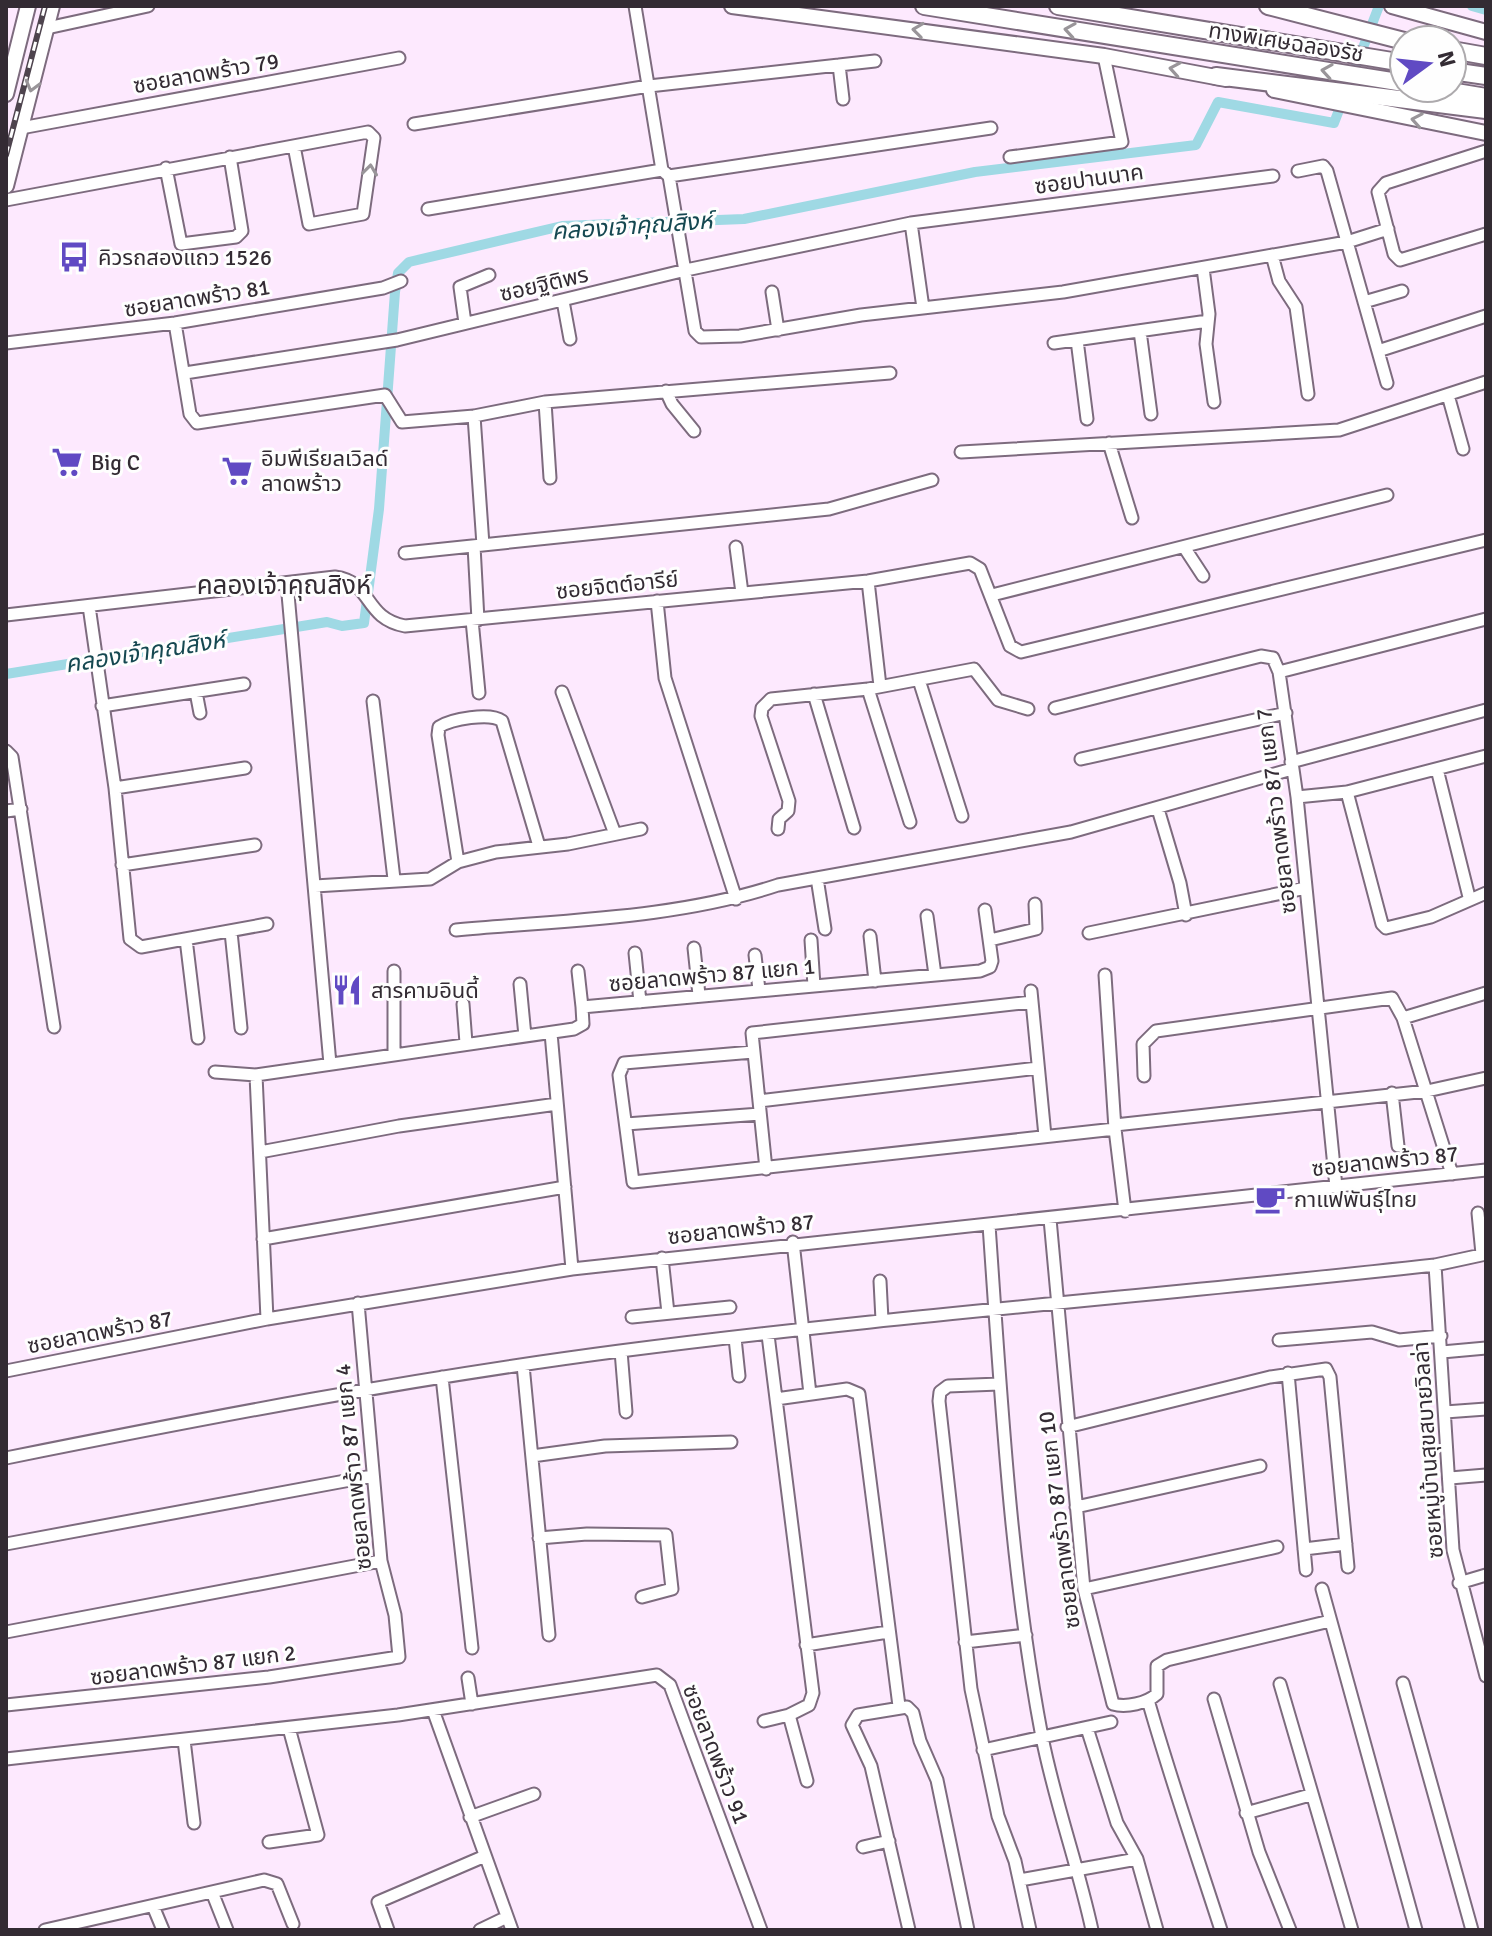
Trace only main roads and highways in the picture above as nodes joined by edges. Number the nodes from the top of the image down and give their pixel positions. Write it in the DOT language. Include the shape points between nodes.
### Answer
graph roads {
  1 [pos="28,6"];
  2 [pos="732,6"];
  3 [pos="924,6"];
  4 [pos="1058,6"];
  5 [pos="1268,6"];
  6 [pos="1392,6"];
  7 [pos="52,8"];
  8 [pos="1486,32"];
  9 [pos="14,35"];
  10 [pos="1388,37"];
  11 [pos="1388,60"];
  12 [pos="1216,76"];
  13 [pos="1388,80"];
  14 [pos="6,94"];
  15 [pos="1340,99"];
  16 [pos="1486,110"];
  17 [pos="1486,133"];
  18 [pos="6,186"];
  1 -- 9 [label="main road"];
  12 -- 2 [label="main road, one-way"];
  13 -- 3 [label="highway, ทางพิเศษฉลองรัช, one-way"];
  4 -- 11 [label="highway, ทางพิเศษฉลองรัช"];
  5 -- 10 [label="highway"];
  6 -- 8 [label="main road"];
  7 -- 18 [label="main road, one-way"];
  9 -- 14 [label="main road"];
  12 -- 15 [label="highway"];
  15 -- 16 [label="highway"];
  17 -- 15 [label="main road, one-way"];
}
